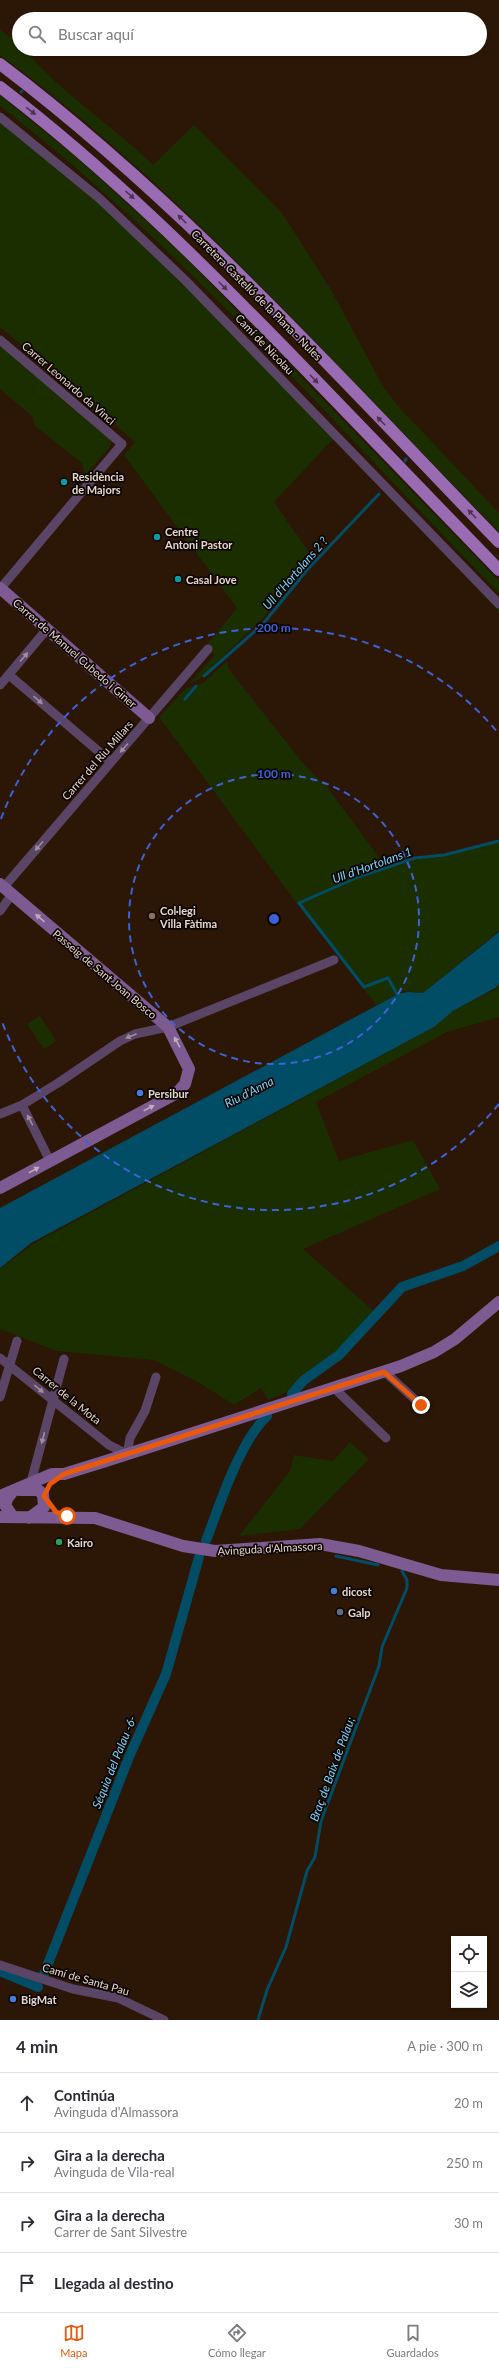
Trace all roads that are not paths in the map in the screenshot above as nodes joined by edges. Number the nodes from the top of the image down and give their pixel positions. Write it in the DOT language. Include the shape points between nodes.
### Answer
graph roads {
  1 [pos="0,64"];
  2 [pos="0,87"];
  3 [pos="0,117"];
  4 [pos="0,340"];
  5 [pos="499,542"];
  6 [pos="499,570"];
  7 [pos="0,589"];
  8 [pos="499,604"];
  9 [pos="47,630"];
  10 [pos="208,649"];
  11 [pos="8,675"];
  12 [pos="0,685"];
  13 [pos="149,718"];
  14 [pos="111,762"];
  15 [pos="5,888"];
  16 [pos="0,911"];
  17 [pos="334,960"];
  18 [pos="168,1027"];
  19 [pos="22,1105"];
  20 [pos="0,1114"];
  21 [pos="50,1161"];
  22 [pos="0,1188"];
  23 [pos="499,1302"];
  24 [pos="17,1341"];
  25 [pos="0,1358"];
  26 [pos="64,1359"];
  27 [pos="9,1365"];
  28 [pos="384,1372"];
  29 [pos="156,1377"];
  30 [pos="334,1388"];
  31 [pos="0,1397"];
  32 [pos="53,1400"];
  33 [pos="421,1405"];
  34 [pos="386,1438"];
  35 [pos="109,1445"];
  36 [pos="127,1454"];
  37 [pos="106,1461"];
  38 [pos="64,1474"];
  39 [pos="31,1482"];
  40 [pos="15,1491"];
  41 [pos="0,1496"];
  42 [pos="44,1497"];
  43 [pos="67,1516"];
  44 [pos="0,1517"];
  45 [pos="13,1517"];
  46 [pos="28,1519"];
  47 [pos="499,1580"];
  48 [pos="0,1964"];
  49 [pos="164,2020"];
  5 -- 1 [label="main road, Carretera Castelló de la Plana - Nules, one-way" via="279,315 164,201 92,136"];
  2 -- 6 [label="main road, Carretera Castelló de la Plana - Nules, one-way" via="85,155 151,214"];
  3 -- 8 [label="street, Camí de Nicolau" via="99,198 186,280"];
  4 -- 7 [label="street, Carrer Leonardo da Vinci" via="122,444"];
  7 -- 9 [label="street, Carrer de Manuel Cubedo i Giner"];
  11 -- 9 [label="street, one-way"];
  9 -- 13 [label="street, Carrer de Manuel Cubedo i Giner"];
  10 -- 13 [label="street, Carrer del Riu Millars"];
  11 -- 12 [label="street"];
  11 -- 14 [label="street, one-way"];
  13 -- 14 [label="street, Carrer del Riu Millars, one-way"];
  14 -- 15 [label="street, Carrer del Riu Millars, one-way"];
  15 -- 16 [label="street, Carrer del Riu Millars"];
  18 -- 15 [label="street, Passeig de Sant Joan Bosco, one-way"];
  17 -- 18 [label="street"];
  18 -- 19 [label="street, one-way" via="135,1034 120,1041"];
  21 -- 18 [label="street, Passeig de Sant Joan Bosco, one-way" via="177,1093 188,1078 189,1069"];
  19 -- 20 [label="street"];
  21 -- 19 [label="street, one-way"];
  22 -- 21 [label="street, one-way"];
  23 -- 28 [label="street" via="455,1339 434,1352"];
  24 -- 27 [label="street"];
  25 -- 27 [label="street, Carrer de la Mota"];
  26 -- 32 [label="street"];
  27 -- 31 [label="street"];
  27 -- 32 [label="street, Carrer de la Mota, one-way"];
  28 -- 30 [label="street"];
  28 -- 33 [label="street"];
  29 -- 36 [label="street" via="145,1411 130,1438"];
  30 -- 34 [label="street"];
  30 -- 36 [label="street"];
  32 -- 35 [label="street, Carrer de la Mota"];
  32 -- 39 [label="street, one-way"];
  35 -- 36 [label="street, Carrer de la Mota"];
  35 -- 37 [label="street"];
  36 -- 37 [label="street"];
  37 -- 38 [label="street"];
  38 -- 39 [label="street" via="52,1474"];
  38 -- 42 [label="street" via="50,1484"];
  39 -- 40 [label="street"];
  40 -- 41 [label="street"];
  40 -- 42 [label="street" via="38,1490"];
  40 -- 45 [label="street" via="5,1505"];
  42 -- 43 [label="street, Avinguda d'Almassora" via="56,1512"];
  42 -- 46 [label="street" via="43,1509"];
  43 -- 46 [label="street, Avinguda d'Almassora"];
  43 -- 47 [label="street, Avinguda d'Almassora" via="95,1518 191,1548 215,1551 320,1544 359,1551 441,1575"];
  44 -- 45 [label="street, Avinguda d'Almassora"];
  45 -- 46 [label="street, Avinguda d'Almassora"];
  48 -- 49 [label="street, Camí de Santa Pau" via="73,1989 118,1998"];
}
